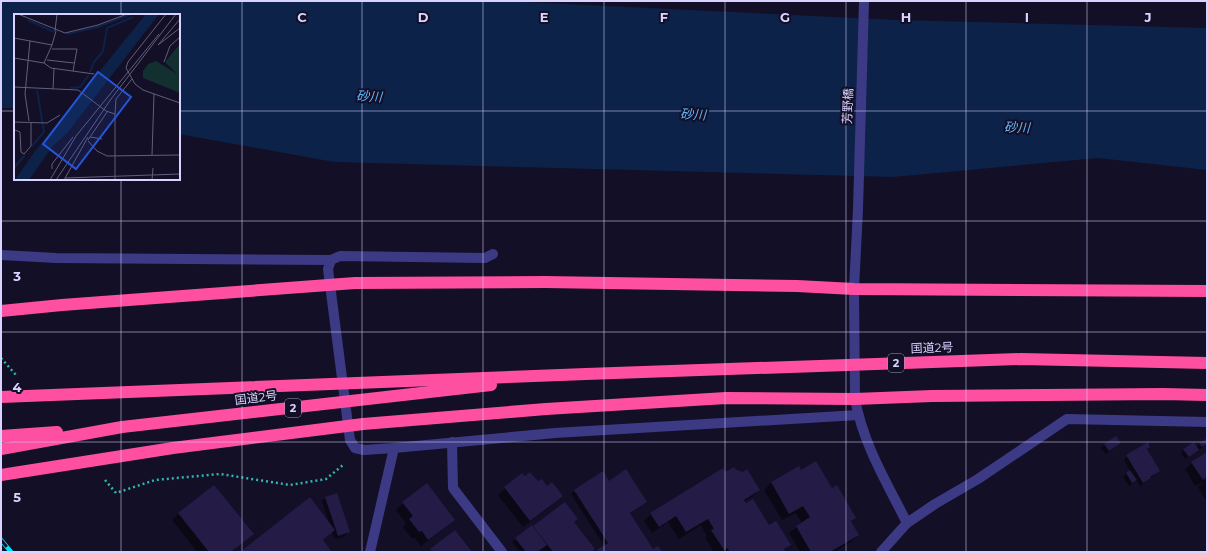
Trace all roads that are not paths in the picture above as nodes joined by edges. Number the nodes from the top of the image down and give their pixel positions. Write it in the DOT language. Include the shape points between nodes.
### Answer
graph roads {
  1 [pos="864,2"];
  2 [pos="493,254"];
  3 [pos="1,256"];
  4 [pos="331,260"];
  5 [pos="854,289"];
  6 [pos="1207,291"];
  7 [pos="1,311"];
  8 [pos="1207,363"];
  9 [pos="586,374"];
  10 [pos="1207,395"];
  11 [pos="1,397"];
  12 [pos="855,399"];
  13 [pos="858,415"];
  14 [pos="1207,422"];
  15 [pos="122,427"];
  16 [pos="1,436"];
  17 [pos="452,442"];
  18 [pos="394,448"];
  19 [pos="1,449"];
  20 [pos="1,475"];
  21 [pos="907,523"];
  22 [pos="370,552"];
  23 [pos="502,552"];
  24 [pos="881,552"];
  1 -- 5 [label="street, 芳野橋"];
  2 -- 4 [label="street" via="485,258 340,256"];
  3 -- 4 [label="street"];
  4 -- 18 [label="street" via="328,269 350,440 355,448 364,450"];
  5 -- 6 [label="highway"];
  5 -- 7 [label="highway, bridge" via="545,282 356,283"];
  5 -- 12 [label="street, 芳野橋"];
  8 -- 9 [label="highway, 国道2号 / 2, bridge" via="1021,359"];
  9 -- 11 [label="highway, 国道2号 / 2, bridge"];
  9 -- 15 [label="highway, 国道2号 / 2, bridge"];
  10 -- 12 [label="highway" via="932,396"];
  12 -- 13 [label="street, 芳野橋"];
  12 -- 20 [label="highway, bridge" via="726,398 364,424 173,448"];
  13 -- 17 [label="street" via="555,433"];
  13 -- 21 [label="street, 芳野橋" via="872,454"];
  14 -- 21 [label="street" via="1067,419"];
  15 -- 16 [label="highway, bridge"];
  15 -- 19 [label="highway, 国道2号 / 2, bridge"];
  17 -- 18 [label="street"];
  17 -- 23 [label="street" via="453,488"];
  18 -- 22 [label="street"];
  21 -- 24 [label="street"];
}
